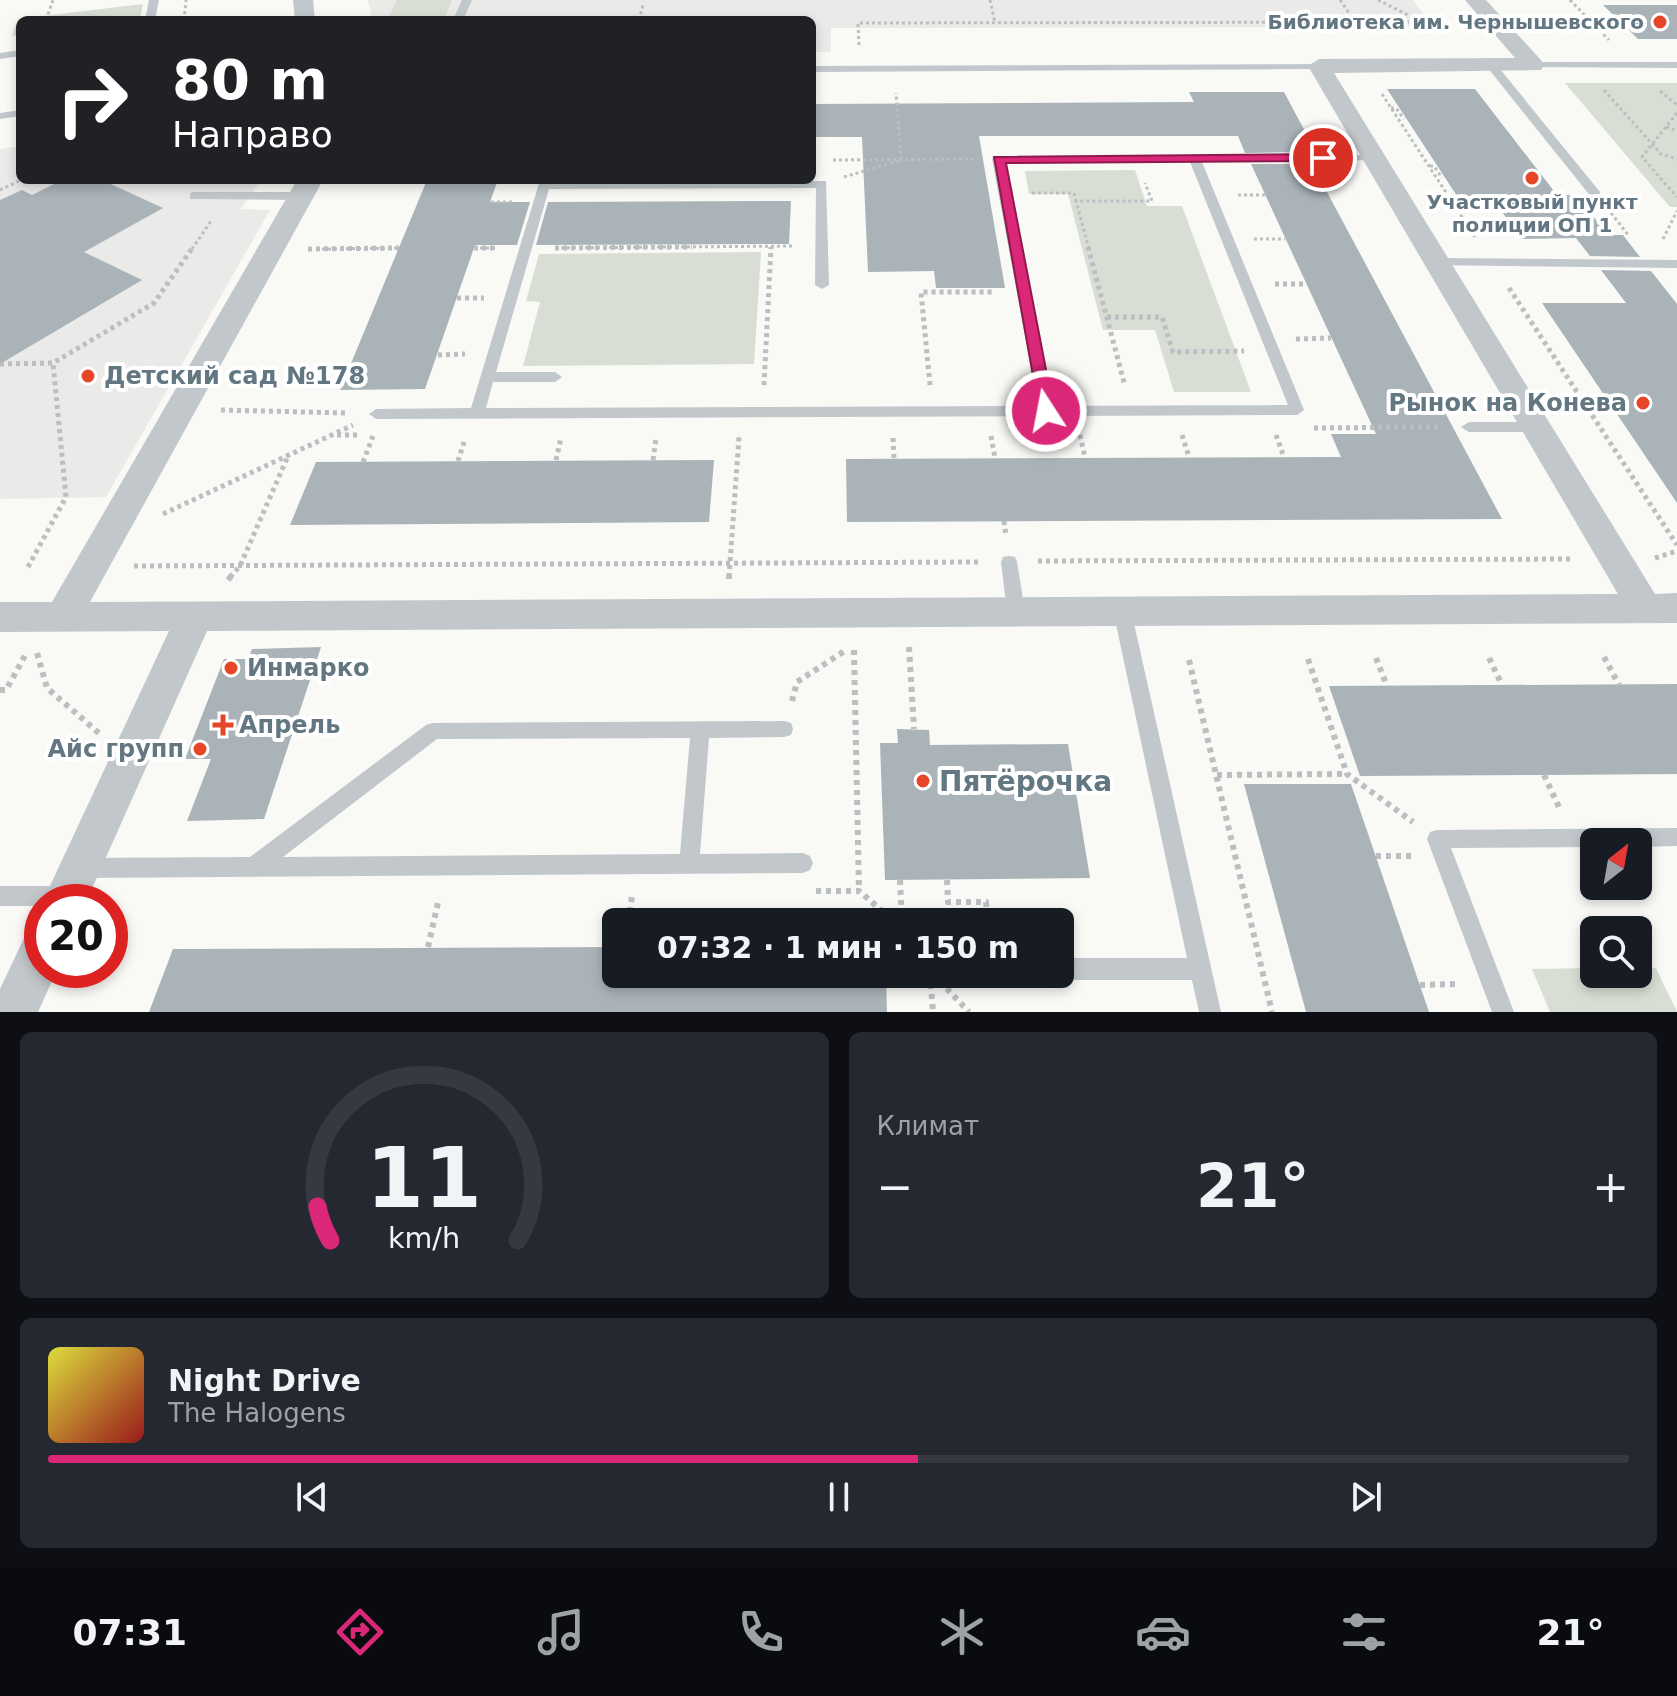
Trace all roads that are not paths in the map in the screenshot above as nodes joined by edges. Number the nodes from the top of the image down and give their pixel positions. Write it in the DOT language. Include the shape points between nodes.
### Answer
graph roads {
  1 [pos="1475,0"];
  2 [pos="1491,65"];
  3 [pos="1533,65"];
  4 [pos="1677,65"];
  5 [pos="1319,66"];
  6 [pos="816,69"];
  7 [pos="1374,158"];
  8 [pos="1195,159"];
  9 [pos="544,184"];
  10 [pos="816,184"];
  11 [pos="306,188"];
  12 [pos="1596,195"];
  13 [pos="194,196"];
  14 [pos="1437,262"];
  15 [pos="1677,264"];
  16 [pos="822,285"];
  17 [pos="488,377"];
  18 [pos="555,377"];
  19 [pos="1046,411"];
  20 [pos="477,413"];
  21 [pos="376,414"];
  22 [pos="1469,427"];
  23 [pos="1536,427"];
  24 [pos="1009,562"];
  25 [pos="1668,609"];
  26 [pos="1122,610"];
  27 [pos="1016,611"];
  28 [pos="195,615"];
  29 [pos="63,616"];
  30 [pos="0,617"];
  31 [pos="700,729"];
  32 [pos="784,729"];
  33 [pos="1677,837"];
  34 [pos="689,863"];
  35 [pos="803,863"];
  36 [pos="255,866"];
  37 [pos="72,884"];
  38 [pos="104,884"];
  39 [pos="24,893"];
  40 [pos="0,896"];
  41 [pos="1074,969"];
  42 [pos="1200,969"];
  43 [pos="25,988"];
  44 [pos="14,1012"];
  45 [pos="1210,1012"];
  46 [pos="1503,1012"];
  1 -- 3 [label="street"];
  2 -- 3 [label="street"];
  2 -- 5 [label="street"];
  2 -- 12 [label="lane"];
  3 -- 4 [label="lane"];
  5 -- 6 [label="lane"];
  5 -- 7 [label="street"];
  7 -- 8 [label="lane"];
  7 -- 14 [label="street"];
  8 -- 19 [label="lane" via="998,159"];
  8 -- 19 [label="lane" via="1297,410"];
  9 -- 17 [label="lane"];
  10 -- 16 [label="lane" via="822,184"];
  11 -- 13 [label="lane"];
  11 -- 29 [label="street"];
  14 -- 15 [label="lane"];
  14 -- 23 [label="street"];
  17 -- 18 [label="lane"];
  17 -- 20 [label="lane"];
  19 -- 20 [label="lane"];
  20 -- 21 [label="lane"];
  22 -- 23 [label="lane"];
  23 -- 25 [label="street" via="1615,559"];
  24 -- 27 [label="lane"];
  25 -- 26 [label="street"];
  26 -- 27 [label="street"];
  26 -- 42 [label="lane"];
  27 -- 28 [label="street"];
  28 -- 29 [label="street"];
  28 -- 37 [label="street"];
  29 -- 30 [label="street"];
  31 -- 32 [label="lane"];
  31 -- 34 [label="lane"];
  31 -- 36 [label="lane" via="433,731"];
  33 -- 46 [label="lane" via="1437,839"];
  34 -- 35 [label="lane"];
  34 -- 36 [label="lane"];
  36 -- 38 [label="lane"];
  39 -- 40 [label="lane"];
  41 -- 42 [label="lane"];
  42 -- 45 [label="lane"];
  43 -- 44 [label="street"];
}
